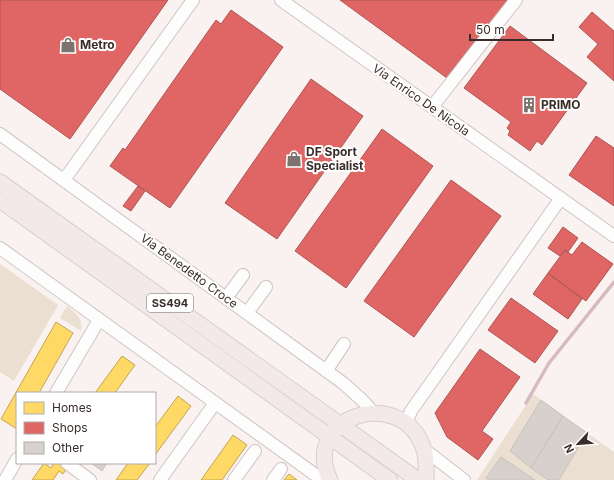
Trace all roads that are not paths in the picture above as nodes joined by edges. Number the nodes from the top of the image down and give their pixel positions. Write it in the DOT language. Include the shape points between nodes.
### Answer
graph roads {
  1 [pos="193,0"];
  2 [pos="281,0"];
  3 [pos="516,0"];
  4 [pos="432,107"];
  5 [pos="0,134"];
  6 [pos="64,180"];
  7 [pos="0,182"];
  8 [pos="561,198"];
  9 [pos="0,200"];
  10 [pos="614,236"];
  11 [pos="0,248"];
  12 [pos="243,275"];
  13 [pos="266,287"];
  14 [pos="226,298"];
  15 [pos="247,313"];
  16 [pos="99,320"];
  17 [pos="344,344"];
  18 [pos="326,371"];
  19 [pos="57,392"];
  20 [pos="215,403"];
  21 [pos="373,412"];
  22 [pos="406,423"];
  23 [pos="340,424"];
  24 [pos="330,437"];
  25 [pos="424,450"];
  26 [pos="255,451"];
  27 [pos="16,461"];
  28 [pos="68,464"];
  29 [pos="281,469"];
  30 [pos="5,480"];
  31 [pos="90,480"];
  32 [pos="160,480"];
  33 [pos="234,480"];
  34 [pos="273,480"];
  35 [pos="329,480"];
  36 [pos="390,480"];
  37 [pos="418,480"];
  38 [pos="426,480"];
  39 [pos="464,480"];
  1 -- 6 [label="street"];
  2 -- 4 [label="street, Via Enrico De Nicola"];
  3 -- 4 [label="street"];
  4 -- 8 [label="street, Via Enrico De Nicola"];
  5 -- 6 [label="street, Via Benedetto Croce"];
  6 -- 14 [label="street, Via Benedetto Croce"];
  7 -- 23 [label="main road, SS494"];
  8 -- 10 [label="street, Via Enrico De Nicola"];
  8 -- 22 [label="street"];
  9 -- 24 [label="main road, SS494"];
  11 -- 16 [label="street"];
  12 -- 14 [label="street"];
  13 -- 15 [label="street"];
  14 -- 15 [label="street, Via Benedetto Croce"];
  15 -- 18 [label="street, Via Benedetto Croce"];
  16 -- 19 [label="street"];
  16 -- 20 [label="street"];
  17 -- 18 [label="street"];
  18 -- 21 [label="street, Via Benedetto Croce"];
  20 -- 32 [label="street"];
  20 -- 35 [label="street" via="317,476"];
  21 -- 22 [label="main road" via="392,416"];
  21 -- 23 [label="main road" via="358,415"];
  22 -- 25 [label="main road" via="416,433"];
  23 -- 24 [label="main road"];
  23 -- 37 [label="main road, SS494"];
  24 -- 35 [label="main road" via="323,455"];
  24 -- 36 [label="main road, SS494"];
  25 -- 38 [label="main road"];
  25 -- 39 [label="street"];
  26 -- 33 [label="street"];
  27 -- 30 [label="street"];
  28 -- 31 [label="street"];
  29 -- 34 [label="street"];
}
